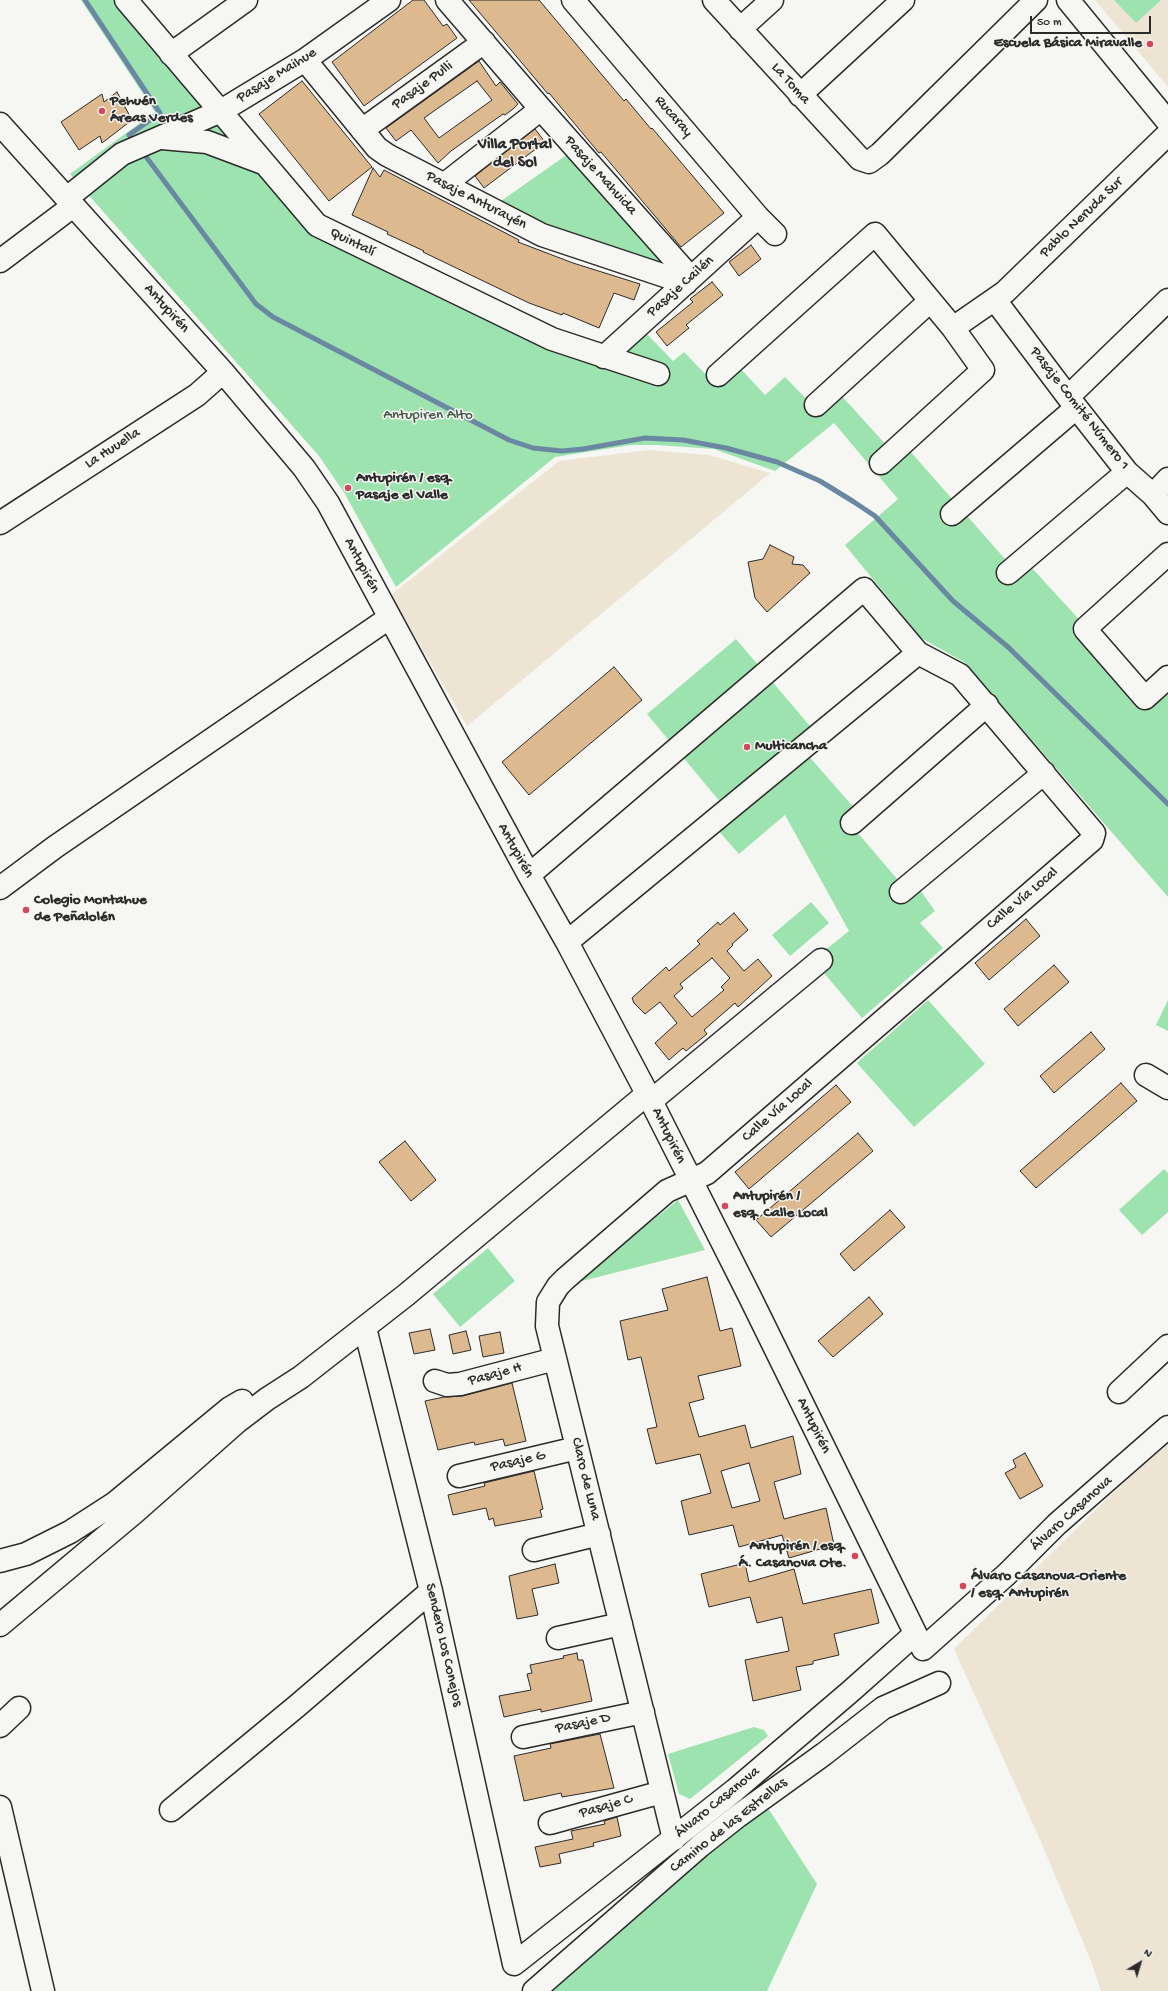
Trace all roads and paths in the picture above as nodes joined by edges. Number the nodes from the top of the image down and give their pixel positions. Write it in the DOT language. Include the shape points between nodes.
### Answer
graph roads {
  1 [pos="126,0"];
  2 [pos="246,0"];
  3 [pos="389,0"];
  4 [pos="447,0"];
  5 [pos="573,0"];
  6 [pos="714,0"];
  7 [pos="772,0"];
  8 [pos="903,0"];
  9 [pos="1036,0"];
  10 [pos="1068,0"];
  11 [pos="740,29"];
  12 [pos="484,42"];
  13 [pos="171,54"];
  14 [pos="305,60"];
  15 [pos="800,95"];
  16 [pos="541,109"];
  17 [pos="221,111"];
  18 [pos="1168,122"];
  19 [pos="362,130"];
  20 [pos="1168,134"];
  21 [pos="4,136"];
  22 [pos="158,138"];
  23 [pos="264,163"];
  24 [pos="445,184"];
  25 [pos="70,202"];
  26 [pos="758,217"];
  27 [pos="775,234"];
  28 [pos="0,261"];
  29 [pos="688,281"];
  30 [pos="994,300"];
  31 [pos="1168,300"];
  32 [pos="930,302"];
  33 [pos="953,328"];
  34 [pos="604,357"];
  35 [pos="223,372"];
  36 [pos="658,374"];
  37 [pos="718,375"];
  38 [pos="1072,403"];
  39 [pos="816,405"];
  40 [pos="881,463"];
  41 [pos="1127,472"];
  42 [pos="1168,479"];
  43 [pos="1153,495"];
  44 [pos="1168,513"];
  45 [pos="952,514"];
  46 [pos="0,523"];
  47 [pos="1168,554"];
  48 [pos="1008,573"];
  49 [pos="389,618"];
  50 [pos="918,653"];
  51 [pos="1168,678"];
  52 [pos="987,705"];
  53 [pos="1044,773"];
  54 [pos="852,823"];
  55 [pos="529,875"];
  56 [pos="0,888"];
  57 [pos="901,892"];
  58 [pos="567,942"];
  59 [pos="821,960"];
  60 [pos="1146,1075"];
  61 [pos="1168,1088"];
  62 [pos="649,1098"];
  63 [pos="690,1181"];
  64 [pos="365,1328"];
  65 [pos="1168,1346"];
  66 [pos="555,1359"];
  67 [pos="435,1381"];
  68 [pos="1119,1392"];
  69 [pos="267,1399"];
  70 [pos="1168,1427"];
  71 [pos="577,1448"];
  72 [pos="459,1476"];
  73 [pos="599,1534"];
  74 [pos="534,1550"];
  75 [pos="0,1560"];
  76 [pos="431,1591"];
  77 [pos="621,1624"];
  78 [pos="0,1625"];
  79 [pos="558,1638"];
  80 [pos="919,1641"];
  81 [pos="939,1682"];
  82 [pos="19,1708"];
  83 [pos="643,1712"];
  84 [pos="0,1726"];
  85 [pos="523,1737"];
  86 [pos="662,1792"];
  87 [pos="0,1806"];
  88 [pos="171,1810"];
  89 [pos="550,1823"];
  90 [pos="674,1839"];
  91 [pos="514,1964"];
  92 [pos="44,1991"];
  93 [pos="534,1991"];
  1 -- 13 [label="street, Quintalí"];
  2 -- 13 [label="street"];
  3 -- 14 [label="street, Pasaje Maihue"];
  4 -- 12 [label="street, Pasaje Mahuida"];
  5 -- 26 [label="street, Rucaray"];
  6 -- 11 [label="street, La Toma"];
  7 -- 11 [label="street"];
  8 -- 15 [label="street"];
  9 -- 15 [label="street, La Toma" via="869,162 860,159"];
  10 -- 18 [label="street"];
  11 -- 15 [label="street, La Toma"];
  12 -- 16 [label="street, Pasaje Mahuida"];
  12 -- 19 [label="street, Pasaje Pulli"];
  13 -- 17 [label="street, Quintalí"];
  14 -- 17 [label="street, Pasaje Maihue"];
  14 -- 19 [label="street, Pasaje Anturayén"];
  16 -- 24 [label="street"];
  16 -- 29 [label="street, Pasaje Mahuida"];
  17 -- 22 [label="street, Pasaje Maihue"];
  17 -- 23 [label="street, Quintalí"];
  19 -- 24 [label="street, Pasaje Anturayén" via="377,148 387,155"];
  20 -- 30 [label="street, Pablo Neruda Sur" via="1006,292"];
  21 -- 25 [label="street, Antupirén"];
  22 -- 23 [label="street, Pasaje Maihue" via="207,142"];
  22 -- 25 [label="street, Pasaje Maihue" via="122,154"];
  23 -- 34 [label="street, Quintalí" via="316,225 552,339"];
  24 -- 29 [label="street, Pasaje Anturayén" via="542,235"];
  25 -- 28 [label="street, Pasaje Maihue"];
  25 -- 35 [label="street, Antupirén"];
  26 -- 27 [label="street, Rucaray"];
  26 -- 29 [label="street, Pasaje Cailén"];
  29 -- 34 [label="street, Pasaje Cailén"];
  30 -- 33 [label="street, Pablo Neruda Sur"];
  30 -- 38 [label="street, Pasaje Comité Número 1"];
  31 -- 38 [label="street"];
  32 -- 33 [label="street"];
  32 -- 37 [label="street" via="875,234"];
  32 -- 39 [label="street"];
  33 -- 40 [label="street" via="983,370"];
  34 -- 36 [label="street, Quintalí"];
  35 -- 46 [label="street, La Huuella" via="197,395"];
  35 -- 49 [label="street, Antupirén" via="304,468 328,503"];
  38 -- 41 [label="street, Pasaje Comité Número 1"];
  38 -- 45 [label="street"];
  41 -- 43 [label="street, Pasaje Comité Número 1"];
  41 -- 48 [label="street"];
  42 -- 43 [label="street"];
  43 -- 44 [label="street, Pasaje Comité Número 1"];
  47 -- 51 [label="street" via="1084,629 1145,698"];
  49 -- 55 [label="street, Antupirén"];
  49 -- 56 [label="street" via="55,847"];
  50 -- 52 [label="street, Calle Vía Local" via="960,675"];
  50 -- 55 [label="street, Calle Vía Local" via="864,589"];
  50 -- 58 [label="street"];
  52 -- 53 [label="street, Calle Vía Local"];
  52 -- 54 [label="street"];
  53 -- 57 [label="street"];
  53 -- 63 [label="street, Calle Vía Local" via="1094,833 1092,840 707,1173"];
  55 -- 58 [label="street, Antupirén"];
  58 -- 62 [label="street, Antupirén"];
  59 -- 62 [label="street"];
  60 -- 61 [label="street"];
  62 -- 63 [label="street, Antupirén"];
  62 -- 64 [label="street"];
  63 -- 66 [label="street, Claro de Luna" via="667,1191 558,1286 548,1302 546,1318"];
  63 -- 80 [label="street, Antupirén" via="749,1295"];
  64 -- 69 [label="street" via="302,1377"];
  64 -- 76 [label="street, Sendero Los Conejos"];
  65 -- 68 [label="street"];
  66 -- 67 [label="street, Pasaje H" via="460,1384 447,1385"];
  66 -- 71 [label="street, Claro de Luna"];
  69 -- 75 [label="street" via="260,1393 253,1394 230,1408 115,1503 70,1532 26,1554"];
  69 -- 78 [label="street"];
  70 -- 80 [label="street, Álvaro Casanova" via="1057,1524 1007,1574"];
  71 -- 72 [label="street, Pasaje G"];
  71 -- 73 [label="street, Claro de Luna"];
  73 -- 74 [label="street"];
  73 -- 77 [label="street, Claro de Luna"];
  76 -- 88 [label="street"];
  76 -- 91 [label="street, Sendero Los Conejos"];
  77 -- 79 [label="street"];
  77 -- 83 [label="street, Claro de Luna"];
  80 -- 90 [label="street, Álvaro Casanova"];
  81 -- 93 [label="street, Camino de las Estrellas" via="883,1708 738,1816"];
  82 -- 84 [label="street"];
  83 -- 85 [label="street, Pasaje D"];
  83 -- 86 [label="street, Claro de Luna"];
  86 -- 89 [label="street, Pasaje C"];
  86 -- 90 [label="street, Claro de Luna"];
  87 -- 92 [label="street"];
  90 -- 91 [label="street, Álvaro Casanova"];
}
